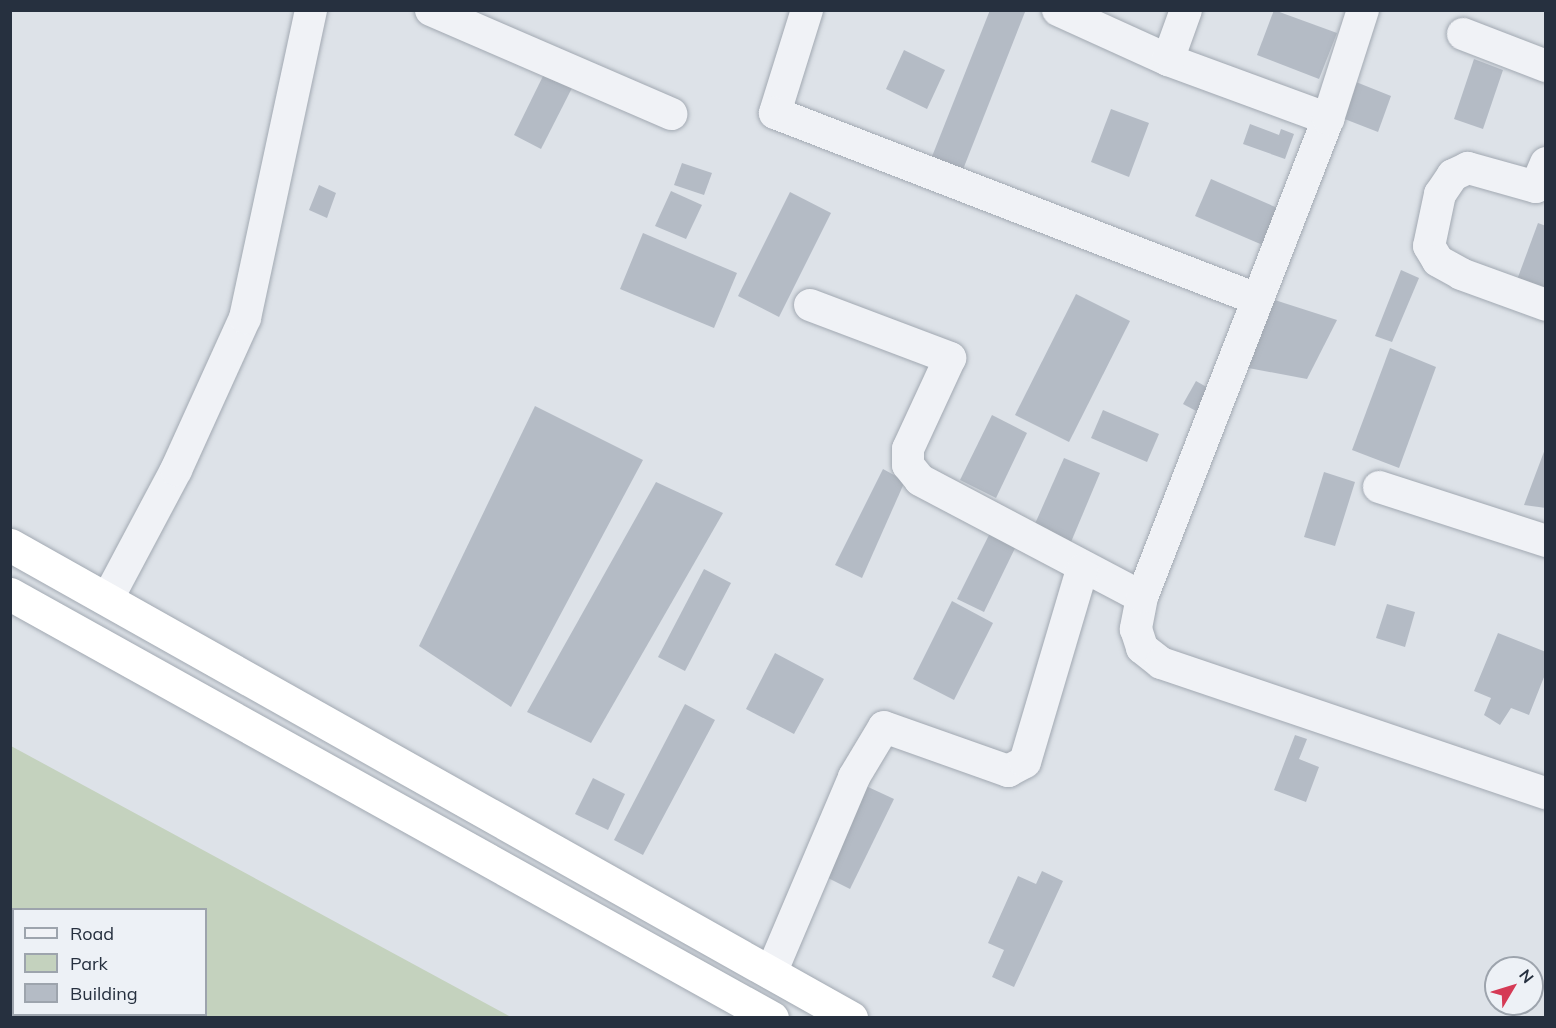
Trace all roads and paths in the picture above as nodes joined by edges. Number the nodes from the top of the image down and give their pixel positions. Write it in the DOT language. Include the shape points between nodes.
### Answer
graph roads {
  1 [pos="311,10"];
  2 [pos="430,10"];
  3 [pos="807,10"];
  4 [pos="1058,10"];
  5 [pos="1186,10"];
  6 [pos="1363,10"];
  7 [pos="1463,34"];
  8 [pos="1168,60"];
  9 [pos="1545,66"];
  10 [pos="671,114"];
  11 [pos="1328,118"];
  12 [pos="1545,163"];
  13 [pos="1254,298"];
  14 [pos="810,305"];
  15 [pos="1545,305"];
  16 [pos="1379,487"];
  17 [pos="1545,541"];
  18 [pos="10,545"];
  19 [pos="1082,569"];
  20 [pos="10,594"];
  21 [pos="1142,597"];
  22 [pos="108,598"];
  23 [pos="1545,793"];
  24 [pos="771,973"];
  25 [pos="772,1017"];
  26 [pos="851,1017"];
  1 -- 22 [label="street" via="245,318 176,470"];
  2 -- 10 [label="street"];
  3 -- 13 [label="street" via="775,113"];
  4 -- 8 [label="street"];
  5 -- 8 [label="street"];
  6 -- 11 [label="street"];
  7 -- 9 [label="street"];
  8 -- 11 [label="street"];
  11 -- 13 [label="street"];
  12 -- 15 [label="street" via="1536,187 1468,168 1453,175 1440,194 1429,246 1438,261 1461,274"];
  13 -- 21 [label="street"];
  14 -- 19 [label="street" via="950,358 908,449 908,465 920,480"];
  16 -- 17 [label="street"];
  18 -- 22 [label="highway"];
  19 -- 21 [label="street"];
  19 -- 24 [label="street" via="1025,762 1008,771 884,727 854,777"];
  20 -- 25 [label="highway"];
  21 -- 23 [label="street" via="1136,629 1142,648 1161,663"];
  22 -- 24 [label="highway"];
  24 -- 26 [label="highway"];
}
